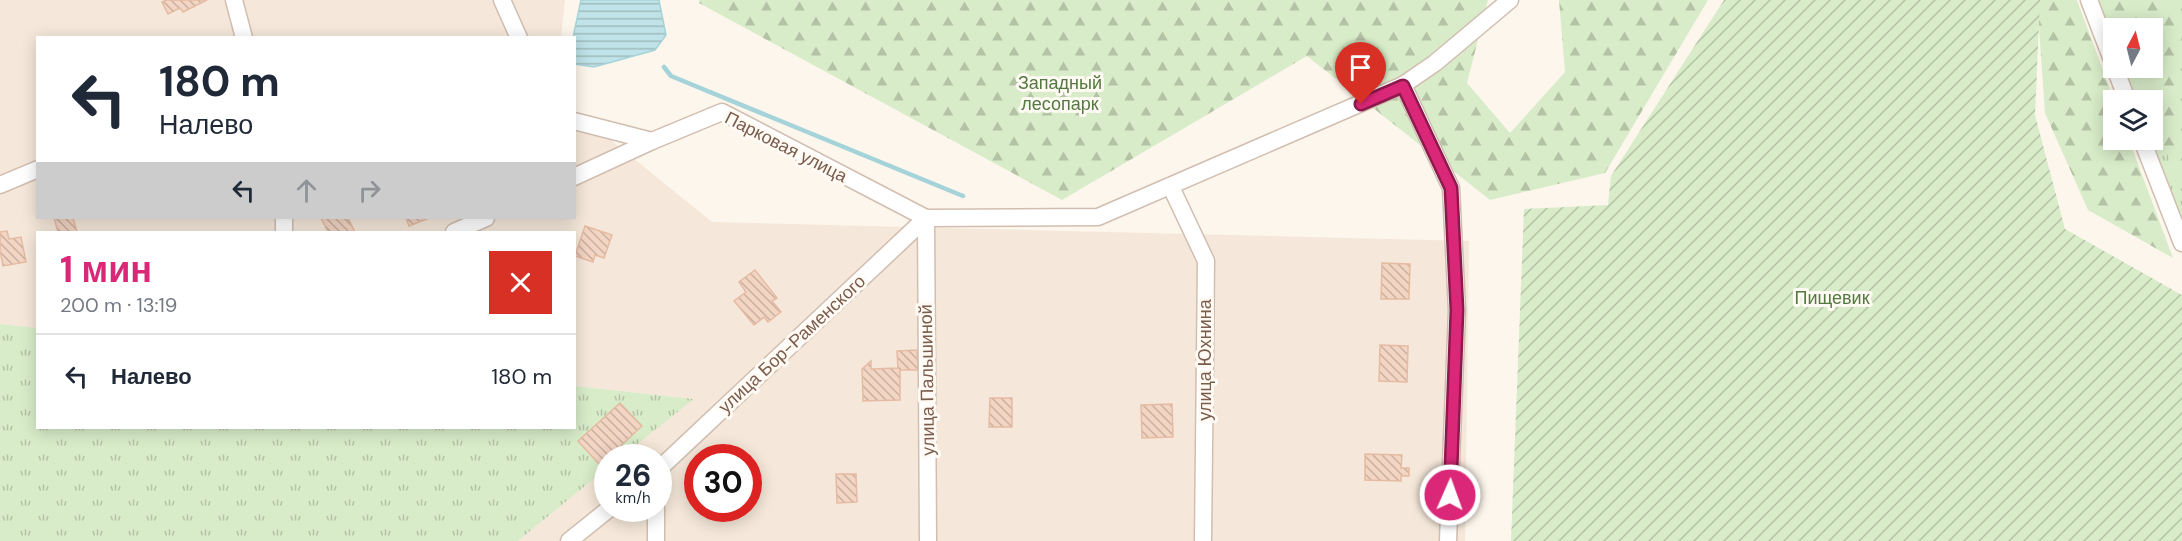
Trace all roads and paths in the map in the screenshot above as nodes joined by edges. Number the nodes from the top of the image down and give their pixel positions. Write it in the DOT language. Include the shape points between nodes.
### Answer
graph roads {
  1 [pos="234,0"];
  2 [pos="502,0"];
  3 [pos="1510,0"];
  4 [pos="2089,0"];
  5 [pos="243,36"];
  6 [pos="518,36"];
  7 [pos="2103,37"];
  8 [pos="1403,86"];
  9 [pos="576,122"];
  10 [pos="652,141"];
  11 [pos="2146,150"];
  12 [pos="36,169"];
  13 [pos="576,176"];
  14 [pos="0,185"];
  15 [pos="1171,187"];
  16 [pos="926,218"];
  17 [pos="484,219"];
  18 [pos="456,231"];
  19 [pos="2182,243"];
  20 [pos="672,457"];
  21 [pos="594,521"];
  22 [pos="656,522"];
  23 [pos="569,541"];
  24 [pos="656,541"];
  25 [pos="928,541"];
  26 [pos="1203,541"];
  27 [pos="1448,541"];
  1 -- 5 [label="street"];
  2 -- 6 [label="street"];
  3 -- 8 [label="street"];
  4 -- 7 [label="street"];
  8 -- 15 [label="street"];
  8 -- 27 [label="street" via="1451,188 1457,310"];
  9 -- 10 [label="street"];
  10 -- 13 [label="street"];
  10 -- 16 [label="street, Парковая улица" via="722,112"];
  11 -- 19 [label="street"];
  12 -- 14 [label="street"];
  15 -- 16 [label="street" via="1098,217"];
  15 -- 26 [label="street, улица Юхнина" via="1206,261"];
  16 -- 20 [label="street, улица Бор-Раменского"];
  16 -- 25 [label="street, улица Пальшиной"];
  17 -- 18 [label="street"];
  21 -- 23 [label="street"];
  22 -- 24 [label="street"];
}
